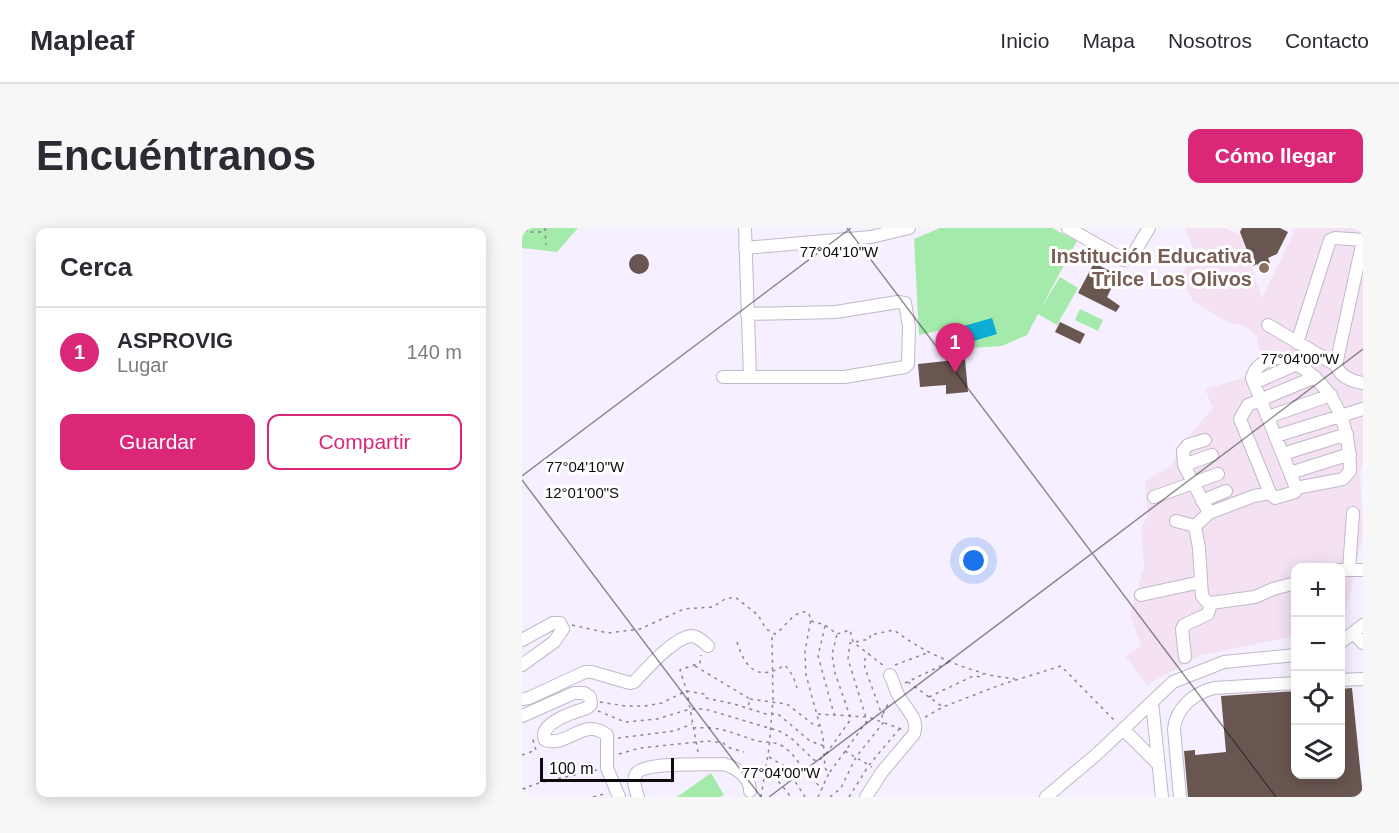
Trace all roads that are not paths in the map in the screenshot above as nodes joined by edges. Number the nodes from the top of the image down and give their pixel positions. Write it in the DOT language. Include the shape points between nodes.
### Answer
graph roads {
  1 [pos="745,228"];
  2 [pos="909,228"];
  3 [pos="1068,228"];
  4 [pos="1149,228"];
  5 [pos="746,248"];
  6 [pos="747,314"];
  7 [pos="1268,325"];
  8 [pos="1297,343"];
  9 [pos="1336,365"];
  10 [pos="750,376"];
  11 [pos="723,377"];
  12 [pos="1316,377"];
  13 [pos="1363,383"];
  14 [pos="1331,395"];
  15 [pos="1261,400"];
  16 [pos="1363,409"];
  17 [pos="1342,416"];
  18 [pos="1268,417"];
  19 [pos="1347,434"];
  20 [pos="1276,436"];
  21 [pos="1205,440"];
  22 [pos="1283,454"];
  23 [pos="1350,454"];
  24 [pos="1212,456"];
  25 [pos="1184,465"];
  26 [pos="1290,473"];
  27 [pos="1218,474"];
  28 [pos="1193,483"];
  29 [pos="1296,488"];
  30 [pos="1226,491"];
  31 [pos="1270,493"];
  32 [pos="1154,497"];
  33 [pos="1202,501"];
  34 [pos="1209,513"];
  35 [pos="1353,513"];
  36 [pos="1176,521"];
  37 [pos="1196,526"];
  38 [pos="1345,570"];
  39 [pos="1363,570"];
  40 [pos="1201,582"];
  41 [pos="1291,584"];
  42 [pos="1141,595"];
  43 [pos="1211,603"];
  44 [pos="1363,625"];
  45 [pos="1358,639"];
  46 [pos="522,640"];
  47 [pos="708,646"];
  48 [pos="1291,655"];
  49 [pos="1185,657"];
  50 [pos="522,665"];
  51 [pos="890,675"];
  52 [pos="1363,679"];
  53 [pos="1345,680"];
  54 [pos="1291,683"];
  55 [pos="522,699"];
  56 [pos="1152,702"];
  57 [pos="522,716"];
  58 [pos="1123,729"];
  59 [pos="1158,764"];
  60 [pos="617,793"];
  61 [pos="753,796"];
  62 [pos="638,797"];
  63 [pos="866,797"];
  64 [pos="1046,797"];
  65 [pos="1162,797"];
  66 [pos="1180,797"];
  1 -- 5 [label="street"];
  2 -- 5 [label="street" via="871,237"];
  3 -- 4 [label="street" via="1124,260"];
  5 -- 6 [label="street"];
  6 -- 10 [label="street"];
  6 -- 10 [label="street" via="836,312 898,302 904,303 909,326 905,367 844,377"];
  7 -- 8 [label="street"];
  8 -- 9 [label="street"];
  8 -- 9 [label="street" via="1330,240 1363,240"];
  9 -- 13 [label="street" via="1347,379"];
  10 -- 11 [label="street"];
  12 -- 14 [label="street"];
  12 -- 15 [label="street"];
  12 -- 15 [label="street" via="1298,364 1254,383"];
  14 -- 17 [label="street"];
  14 -- 18 [label="street"];
  15 -- 18 [label="street"];
  15 -- 31 [label="street" via="1248,405 1240,419"];
  16 -- 17 [label="street"];
  17 -- 19 [label="street"];
  17 -- 20 [label="street"];
  18 -- 20 [label="street"];
  19 -- 22 [label="street"];
  19 -- 23 [label="street"];
  20 -- 22 [label="street"];
  21 -- 25 [label="street" via="1188,445 1183,451"];
  22 -- 26 [label="street"];
  23 -- 26 [label="street"];
  23 -- 29 [label="street" via="1350,471 1343,479"];
  24 -- 25 [label="street"];
  25 -- 28 [label="street"];
  26 -- 29 [label="street"];
  27 -- 28 [label="street"];
  28 -- 32 [label="street"];
  28 -- 33 [label="street"];
  29 -- 31 [label="street" via="1284,497 1275,498"];
  30 -- 33 [label="street"];
  31 -- 34 [label="street"];
  33 -- 34 [label="street"];
  34 -- 37 [label="street"];
  35 -- 38 [label="street"];
  36 -- 37 [label="street"];
  37 -- 40 [label="street"];
  38 -- 39 [label="street"];
  40 -- 42 [label="street"];
  40 -- 43 [label="street" via="1202,596"];
  41 -- 43 [label="street" via="1255,597"];
  43 -- 49 [label="street" via="1208,614 1182,629"];
  44 -- 45 [label="street"];
  46 -- 50 [label="street" via="553,623 560,623 563,629 554,642"];
  47 -- 55 [label="street" via="699,638 685,638 634,682 585,672"];
  48 -- 56 [label="street" via="1224,662 1173,682"];
  51 -- 63 [label="street" via="899,698 915,721 915,732"];
  52 -- 53 [label="street"];
  54 -- 66 [label="street" via="1214,688 1186,704 1174,729"];
  56 -- 58 [label="street"];
  56 -- 59 [label="street"];
  57 -- 60 [label="street" via="574,693 590,697 590,704 550,725 543,737 554,742 593,727 600,729 608,738 607,763"];
  58 -- 59 [label="street"];
  58 -- 64 [label="street"];
  59 -- 65 [label="street"];
  61 -- 62 [label="street" via="745,777 731,767 699,765 640,770 634,779"];
}
